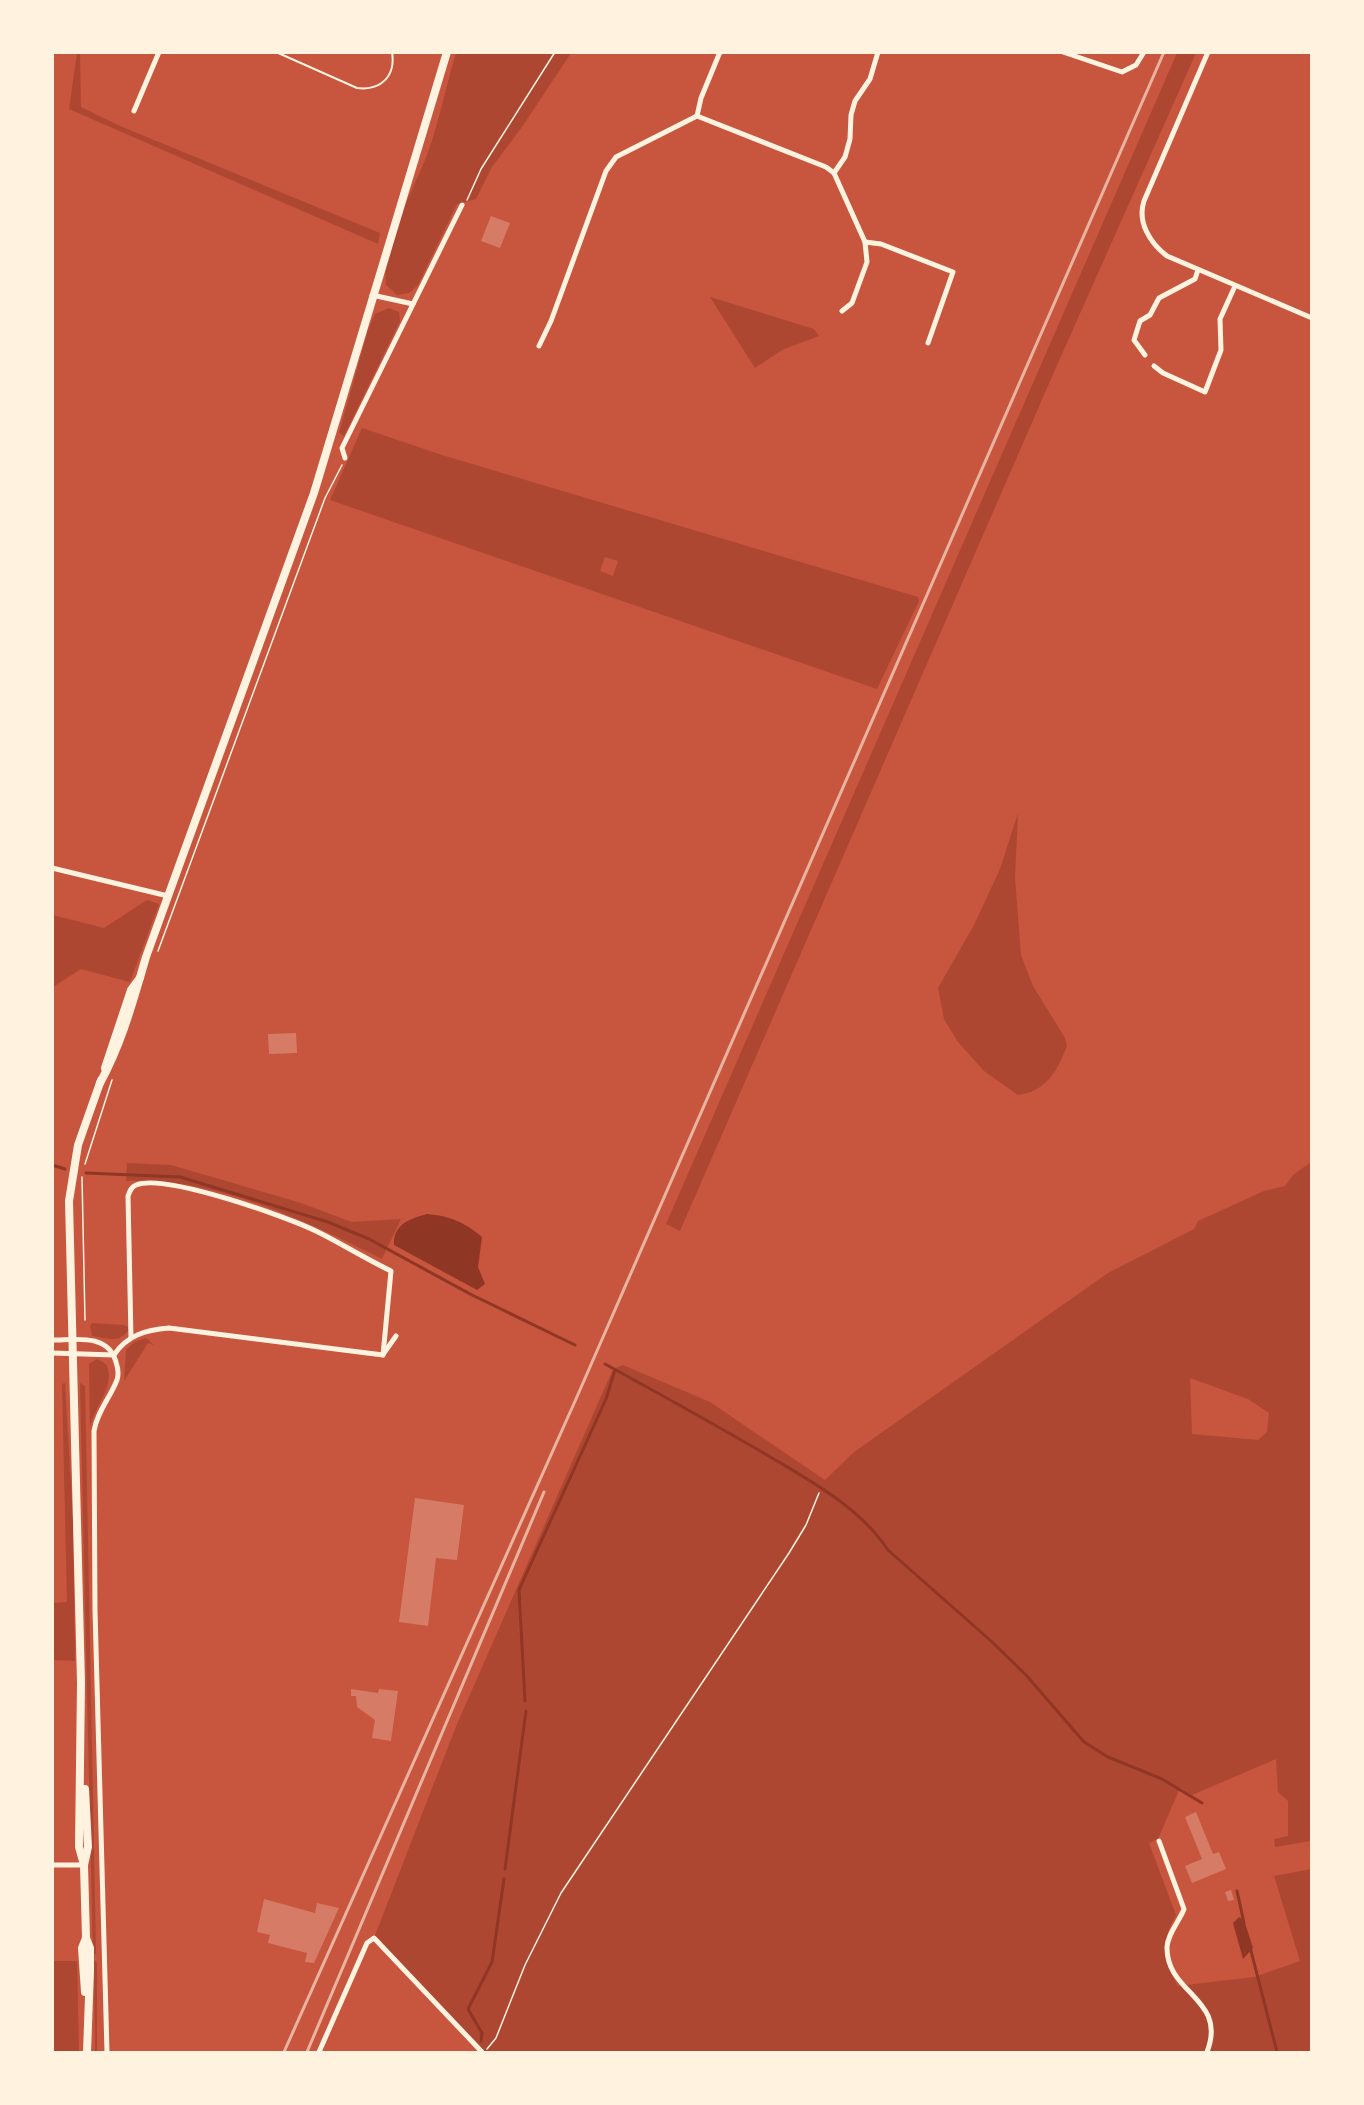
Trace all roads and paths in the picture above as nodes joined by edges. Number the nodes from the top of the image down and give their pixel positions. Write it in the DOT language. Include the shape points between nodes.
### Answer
graph roads {
  1 [pos="159,52"];
  2 [pos="276,52"];
  3 [pos="392,52"];
  4 [pos="447,52"];
  5 [pos="555,52"];
  6 [pos="720,52"];
  7 [pos="878,52"];
  8 [pos="1063,52"];
  9 [pos="1144,52"];
  10 [pos="1208,52"];
  11 [pos="134,111"];
  12 [pos="697,116"];
  13 [pos="834,173"];
  14 [pos="462,205"];
  15 [pos="866,242"];
  16 [pos="1198,270"];
  17 [pos="1235,286"];
  18 [pos="372,295"];
  19 [pos="414,304"];
  20 [pos="842,311"];
  21 [pos="1311,318"];
  22 [pos="928,344"];
  23 [pos="539,346"];
  24 [pos="1145,355"];
  25 [pos="1154,366"];
  26 [pos="345,458"];
  27 [pos="52,868"];
  28 [pos="168,896"];
  29 [pos="169,923"];
  30 [pos="108,1092"];
  31 [pos="84,1166"];
  32 [pos="82,1176"];
  33 [pos="85,1320"];
  34 [pos="396,1336"];
  35 [pos="131,1338"];
  36 [pos="71,1340"];
  37 [pos="52,1341"];
  38 [pos="52,1353"];
  39 [pos="71,1354"];
  40 [pos="114,1355"];
  41 [pos="383,1355"];
  42 [pos="819,1493"];
  43 [pos="1159,1841"];
  44 [pos="52,1865"];
  45 [pos="84,1865"];
  46 [pos="87,2052"];
  47 [pos="106,2052"];
  48 [pos="319,2052"];
  49 [pos="483,2052"];
  50 [pos="1207,2052"];
  1 -- 11 [label="street"];
  2 -- 3 [label="lane" via="357,88 369,89 380,86 389,77 394,63"];
  4 -- 18 [label="main road"];
  5 -- 14 [label="path"];
  6 -- 12 [label="street"];
  7 -- 13 [label="street" via="870,79 855,101 850,139"];
  8 -- 9 [label="street" via="1116,71 1130,70"];
  10 -- 16 [label="street" via="1141,210 1154,246"];
  12 -- 13 [label="street"];
  12 -- 23 [label="street" via="616,157 606,171"];
  13 -- 15 [label="street"];
  14 -- 19 [label="street"];
  15 -- 20 [label="street" via="867,262 852,303"];
  15 -- 22 [label="street" via="953,272"];
  16 -- 17 [label="street"];
  16 -- 24 [label="street" via="1195,279 1159,298 1150,315 1140,321 1134,340"];
  17 -- 21 [label="street"];
  17 -- 25 [label="street" via="1220,319 1221,350 1205,392 1163,374"];
  18 -- 19 [label="street"];
  18 -- 28 [label="main road" via="314,493"];
  19 -- 26 [label="street" via="342,448"];
  26 -- 29 [label="path" via="325,498"];
  27 -- 28 [label="street"];
  28 -- 36 [label="main road" via="115,1056 100,1083 78,1145 69,1221"];
  30 -- 31 [label="path"];
  32 -- 33 [label="path"];
  34 -- 41 [label="street"];
  35 -- 40 [label="street"];
  35 -- 41 [label="street" via="152,1329 169,1328"];
  35 -- 41 [label="street" via="128,1196 138,1184 154,1185 189,1189 265,1210 318,1232 391,1271"];
  36 -- 37 [label="street"];
  36 -- 39 [label="main road"];
  36 -- 40 [label="street" via="102,1342"];
  38 -- 39 [label="street"];
  39 -- 40 [label="street"];
  39 -- 45 [label="main road" via="82,1764 79,1846"];
  40 -- 47 [label="street" via="117,1378 94,1431"];
  42 -- 49 [label="path" via="789,1553 561,1893 525,1965 496,2038"];
  43 -- 50 [label="street" via="1184,1909 1169,1936 1169,1960 1179,1980 1211,2019 1213,2034"];
  44 -- 45 [label="street"];
  45 -- 46 [label="main road" via="86,1938 82,1958"];
  48 -- 49 [label="street" via="367,1943 374,1938"];
}
